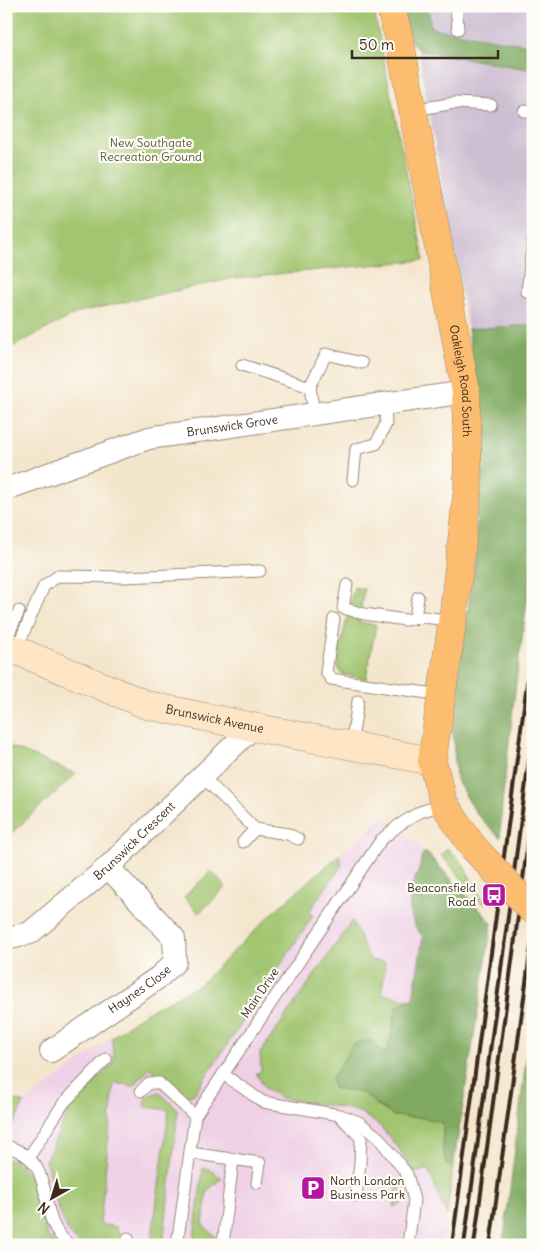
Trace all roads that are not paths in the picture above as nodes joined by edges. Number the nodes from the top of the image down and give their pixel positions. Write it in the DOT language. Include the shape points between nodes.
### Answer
graph roads {
  1 [pos="456,6"];
  2 [pos="394,10"];
  3 [pos="458,29"];
  4 [pos="491,105"];
  5 [pos="413,110"];
  6 [pos="533,239"];
  7 [pos="526,292"];
  8 [pos="362,363"];
  9 [pos="242,365"];
  10 [pos="310,388"];
  11 [pos="466,392"];
  12 [pos="384,404"];
  13 [pos="314,414"];
  14 [pos="353,480"];
  15 [pos="6,489"];
  16 [pos="260,571"];
  17 [pos="347,585"];
  18 [pos="418,597"];
  19 [pos="19,611"];
  20 [pos="336,612"];
  21 [pos="415,618"];
  22 [pos="452,621"];
  23 [pos="10,646"];
  24 [pos="441,695"];
  25 [pos="358,701"];
  26 [pos="253,727"];
  27 [pos="351,746"];
  28 [pos="432,761"];
  29 [pos="202,776"];
  30 [pos="444,804"];
  31 [pos="255,829"];
  32 [pos="298,839"];
  33 [pos="243,842"];
  34 [pos="108,867"];
  35 [pos="533,911"];
  36 [pos="6,939"];
  37 [pos="51,1051"];
  38 [pos="106,1059"];
  39 [pos="222,1074"];
  40 [pos="141,1091"];
  41 [pos="340,1115"];
  42 [pos="194,1116"];
  43 [pos="6,1146"];
  44 [pos="190,1153"];
  45 [pos="28,1156"];
  46 [pos="233,1159"];
  47 [pos="257,1183"];
  48 [pos="356,1196"];
  49 [pos="70,1245"];
  50 [pos="178,1245"];
  51 [pos="223,1245"];
  52 [pos="408,1245"];
  1 -- 3 [label="lane"];
  2 -- 5 [label="main road, Oakleigh Road South"];
  4 -- 5 [label="lane" via="455,103"];
  5 -- 11 [label="main road, Oakleigh Road South"];
  6 -- 7 [label="lane"];
  8 -- 10 [label="lane" via="326,354"];
  9 -- 10 [label="lane"];
  10 -- 13 [label="lane"];
  11 -- 12 [label="street, Brunswick Grove"];
  11 -- 22 [label="main road, Oakleigh Road South" via="468,487"];
  12 -- 13 [label="street, Brunswick Grove"];
  12 -- 14 [label="lane" via="386,424 376,444 356,449"];
  13 -- 15 [label="street, Brunswick Grove" via="149,438"];
  16 -- 23 [label="lane" via="125,577 58,576 44,586"];
  17 -- 20 [label="lane"];
  18 -- 21 [label="lane"];
  19 -- 23 [label="lane"];
  20 -- 21 [label="lane" via="405,620"];
  20 -- 24 [label="lane" via="326,672 331,679"];
  21 -- 22 [label="lane"];
  22 -- 24 [label="main road, Oakleigh Road South"];
  23 -- 26 [label="street, Brunswick Avenue" via="147,705"];
  24 -- 28 [label="main road, Oakleigh Road South"];
  25 -- 27 [label="lane"];
  26 -- 27 [label="street, Brunswick Avenue"];
  26 -- 29 [label="street, Brunswick Crescent"];
  27 -- 28 [label="street, Brunswick Avenue"];
  28 -- 30 [label="main road"];
  29 -- 31 [label="lane"];
  29 -- 34 [label="street, Brunswick Crescent"];
  30 -- 35 [label="main road, bridge" via="473,847"];
  30 -- 39 [label="lane, Main Drive" via="420,812 381,840"];
  31 -- 32 [label="lane" via="288,834"];
  31 -- 33 [label="lane"];
  34 -- 36 [label="street, Brunswick Crescent" via="30,934"];
  34 -- 37 [label="street, Haynes Close" via="174,938 175,962 160,977"];
  38 -- 45 [label="lane" via="63,1104"];
  39 -- 41 [label="lane" via="263,1102"];
  39 -- 42 [label="lane, Main Drive"];
  40 -- 42 [label="lane" via="149,1083 159,1083"];
  41 -- 48 [label="lane" via="361,1138"];
  41 -- 52 [label="lane" via="359,1122 378,1137 407,1174 414,1200"];
  42 -- 44 [label="lane, Main Drive"];
  43 -- 45 [label="lane"];
  44 -- 46 [label="lane"];
  44 -- 50 [label="lane, Main Drive"];
  45 -- 49 [label="lane" via="39,1168 52,1223 62,1240"];
  46 -- 47 [label="lane" via="260,1163"];
  46 -- 51 [label="lane"];
}
